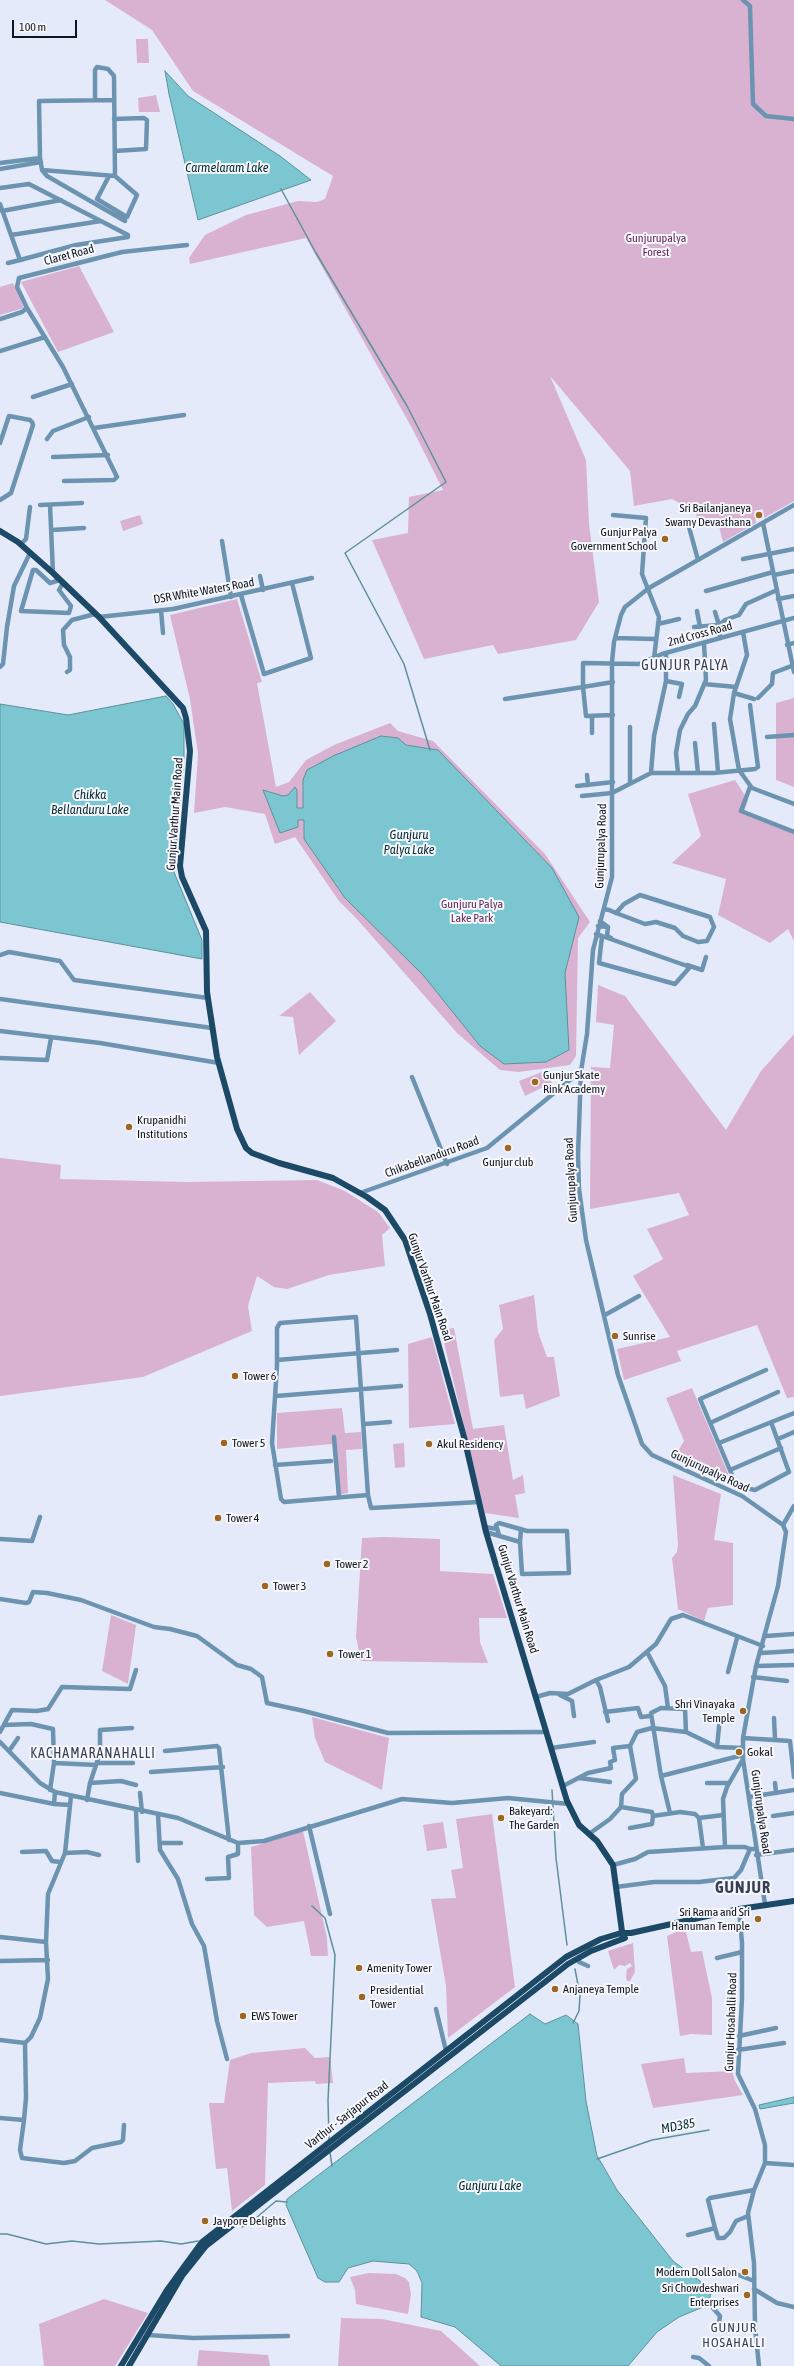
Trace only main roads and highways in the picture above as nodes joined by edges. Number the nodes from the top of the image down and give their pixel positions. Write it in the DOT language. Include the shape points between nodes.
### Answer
graph roads {
  1 [pos="0,531"];
  2 [pos="794,1901"];
  3 [pos="621,1932"];
  4 [pos="631,1933"];
  5 [pos="623,1939"];
  6 [pos="121,2366"];
  7 [pos="129,2366"];
  1 -- 3 [label="main road, Gunjur Varthur Main Road" via="21,544 53,573 180,703 186,718 190,751 180,866 186,889 206,931 208,998 212,1028 233,1117 246,1148 252,1153 333,1178 360,1193 385,1210 405,1240 430,1314 486,1530 546,1732 569,1804 579,1825 607,1854 612,1865"];
  2 -- 4 [label="main road, Varthur - Sarjapur Road" via="739,1909"];
  3 -- 4 [label="main road, Varthur - Sarjapur Road"];
  3 -- 5 [label="main road, Gunjur Varthur Main Road"];
  3 -- 6 [label="main road, Varthur - Sarjapur Road" via="566,1957 202,2242 167,2290"];
  4 -- 5 [label="main road, Varthur - Sarjapur Road"];
  5 -- 7 [label="main road, Varthur - Sarjapur Road" via="579,1958 487,2026 206,2246 182,2276"];
}
